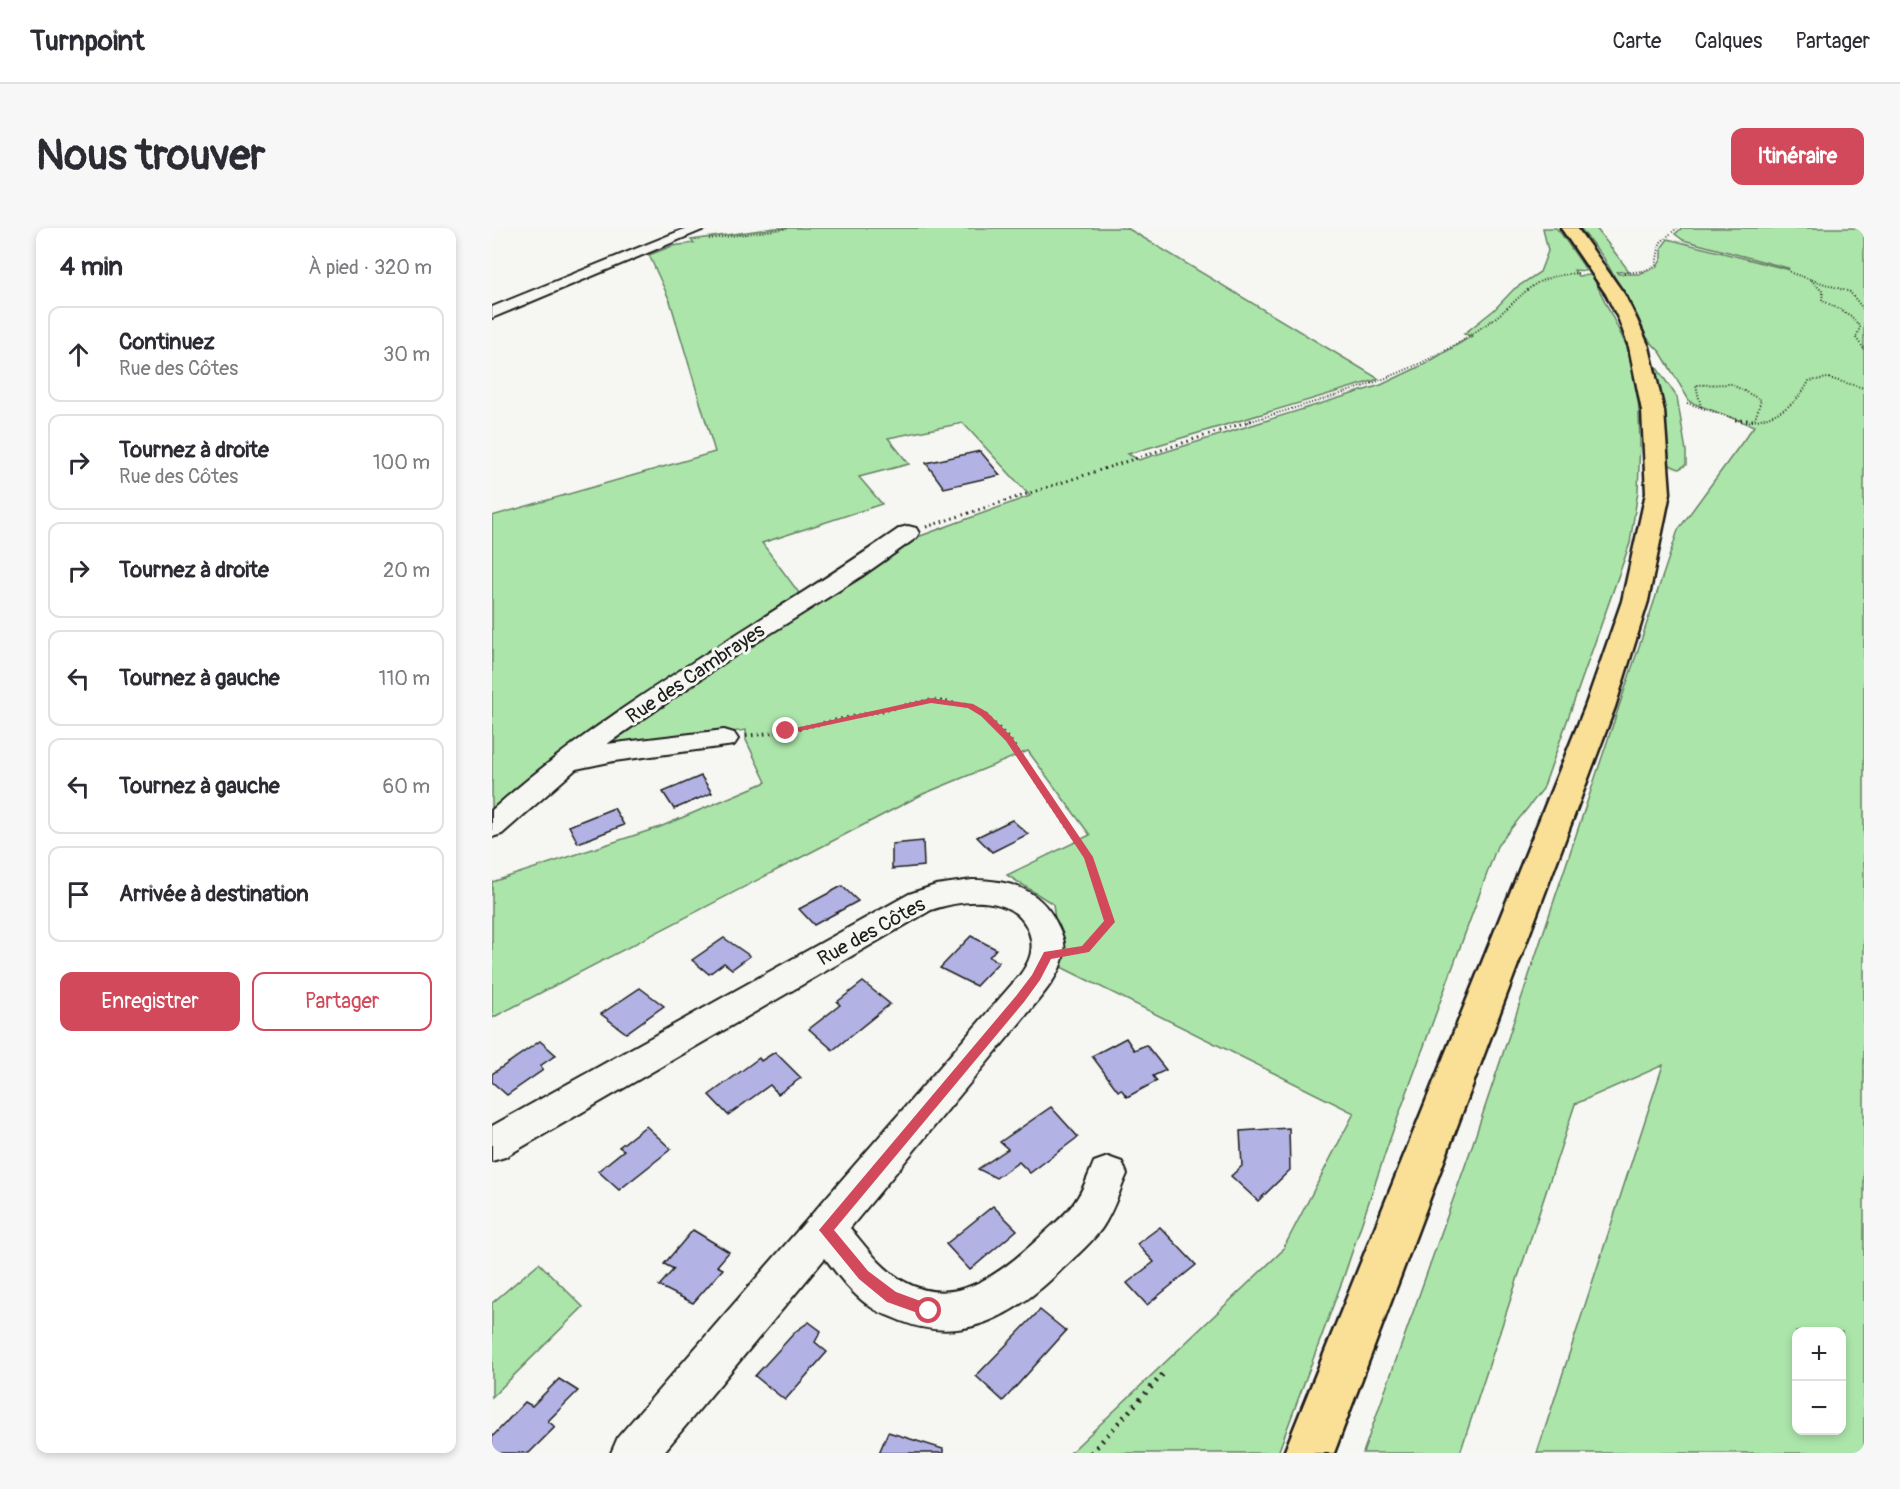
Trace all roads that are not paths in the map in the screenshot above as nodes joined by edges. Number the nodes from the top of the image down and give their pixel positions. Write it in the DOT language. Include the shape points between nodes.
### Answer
graph roads {
  1 [pos="700,228"];
  2 [pos="1569,228"];
  3 [pos="492,313"];
  4 [pos="908,533"];
  5 [pos="724,739"];
  6 [pos="566,762"];
  7 [pos="492,827"];
  8 [pos="492,1145"];
  9 [pos="1108,1174"];
  10 [pos="826,1230"];
  11 [pos="634,1453"];
  12 [pos="1309,1453"];
  1 -- 3 [label="street"];
  2 -- 12 [label="main road" via="1615,294 1639,347 1653,411 1658,493 1647,554 1600,707"];
  4 -- 6 [label="street, Rue des Cambrayes" via="699,669"];
  5 -- 6 [label="street"];
  6 -- 7 [label="street, Rue des Cambrayes"];
  8 -- 10 [label="street, Rue des Côtes" via="920,902 951,891 976,890 1017,898 1035,911 1048,943 1048,955 1036,977"];
  9 -- 10 [label="street" via="1086,1218 1022,1282 992,1301 963,1311 929,1311 891,1297 864,1275"];
  10 -- 11 [label="street"];
}
